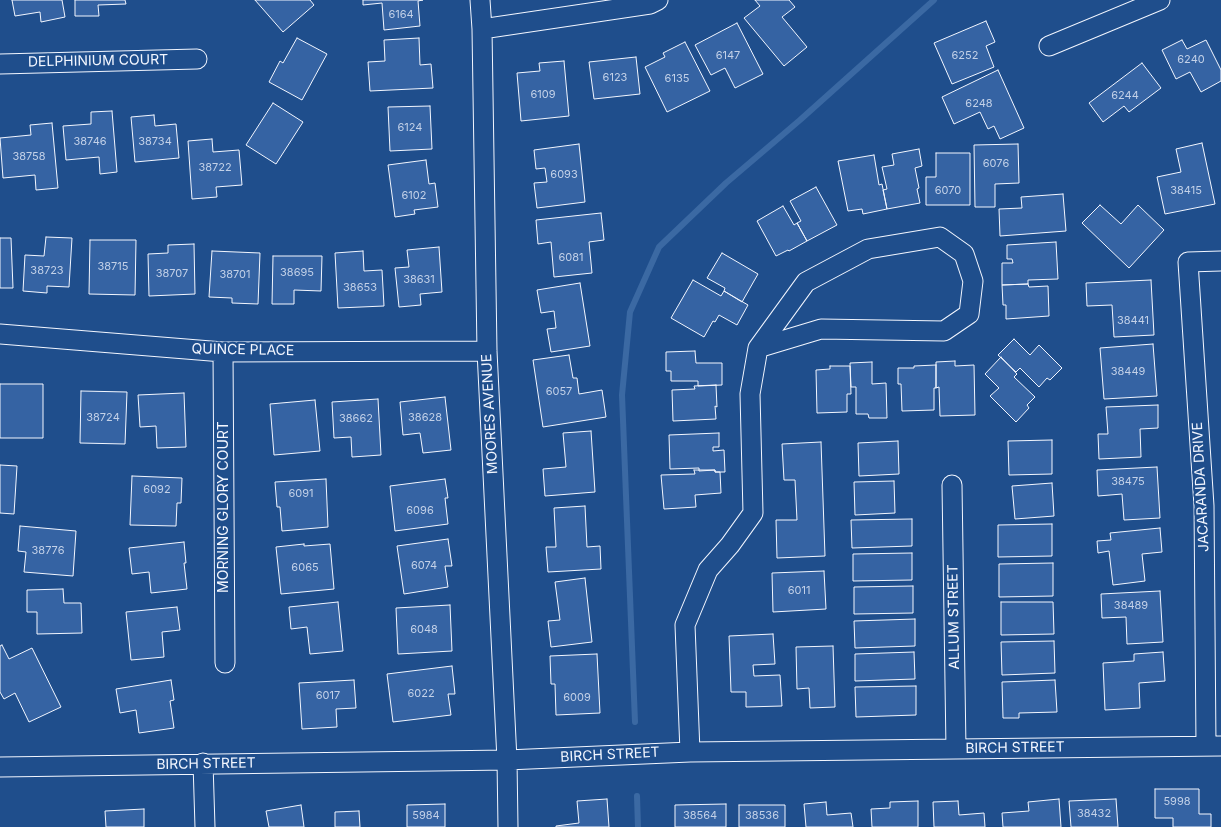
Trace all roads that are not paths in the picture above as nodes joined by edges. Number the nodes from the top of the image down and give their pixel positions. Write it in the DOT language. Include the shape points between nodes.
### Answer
graph roads {
  1 [pos="480,0"];
  2 [pos="658,0"];
  3 [pos="1160,0"];
  4 [pos="482,29"];
  5 [pos="1049,46"];
  6 [pos="197,59"];
  7 [pos="0,64"];
  8 [pos="1221,261"];
  9 [pos="0,334"];
  10 [pos="758,348"];
  11 [pos="487,351"];
  12 [pos="223,352"];
  13 [pos="952,485"];
  14 [pos="1213,506"];
  15 [pos="225,663"];
  16 [pos="1214,746"];
  17 [pos="956,749"];
  18 [pos="690,752"];
  19 [pos="507,760"];
  20 [pos="203,764"];
  21 [pos="0,767"];
  22 [pos="205,827"];
  23 [pos="508,827"];
  1 -- 4 [label="street, MOORES AVENUE"];
  2 -- 4 [label="street" via="650,4"];
  3 -- 5 [label="street"];
  4 -- 11 [label="street, MOORES AVENUE"];
  6 -- 7 [label="street, DELPHINIUM COURT"];
  8 -- 14 [label="street, JACARANDA DRIVE" via="1188,262"];
  9 -- 12 [label="street, QUINCE PLACE"];
  10 -- 10 [label="street" via="821,329 944,331 969,314 973,281 964,254 940,237 868,250 806,282"];
  10 -- 18 [label="street" via="750,394 753,513 708,570 685,625"];
  11 -- 12 [label="street, QUINCE PLACE"];
  11 -- 19 [label="street, MOORES AVENUE"];
  12 -- 15 [label="street, MORNING GLORY COURT"];
  13 -- 17 [label="street, ALLUM STREET"];
  14 -- 16 [label="street, JACARANDA DRIVE"];
  16 -- 17 [label="street, BIRCH STREET"];
  17 -- 18 [label="street, BIRCH STREET"];
  18 -- 19 [label="street, BIRCH STREET"];
  19 -- 20 [label="street, BIRCH STREET"];
  19 -- 23 [label="street, MOORES AVENUE"];
  20 -- 21 [label="street, BIRCH STREET"];
  20 -- 22 [label="street"];
}
